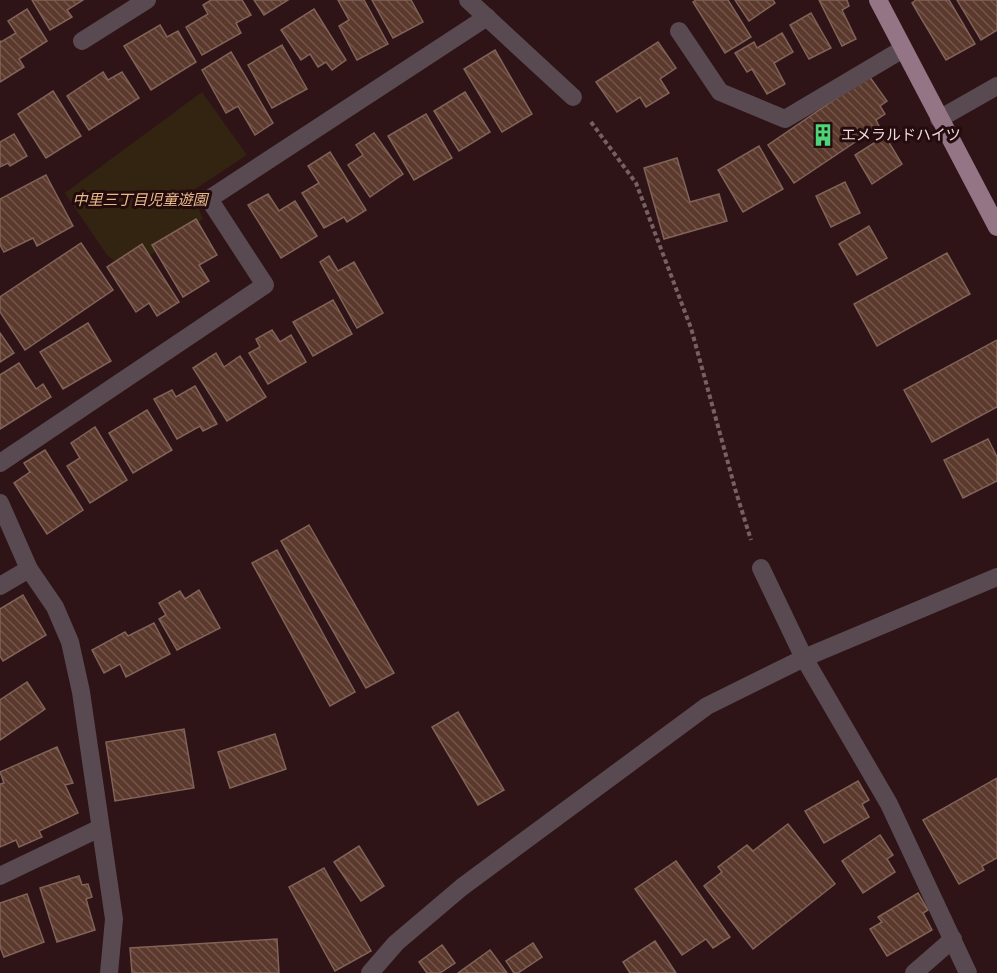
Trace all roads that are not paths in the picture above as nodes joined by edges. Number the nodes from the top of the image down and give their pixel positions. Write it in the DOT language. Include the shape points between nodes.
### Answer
graph roads {
  1 [pos="147,0"];
  2 [pos="468,0"];
  3 [pos="878,0"];
  4 [pos="487,17"];
  5 [pos="679,31"];
  6 [pos="82,41"];
  7 [pos="903,48"];
  8 [pos="997,86"];
  9 [pos="573,97"];
  10 [pos="939,119"];
  11 [pos="997,227"];
  12 [pos="0,463"];
  13 [pos="0,503"];
  14 [pos="761,568"];
  15 [pos="29,569"];
  16 [pos="997,577"];
  17 [pos="0,586"];
  18 [pos="804,658"];
  19 [pos="100,828"];
  20 [pos="0,876"];
  21 [pos="953,939"];
  22 [pos="109,973"];
  23 [pos="370,973"];
  24 [pos="914,973"];
  25 [pos="968,973"];
  1 -- 6 [label="street"];
  2 -- 4 [label="street"];
  3 -- 7 [label="main road"];
  4 -- 9 [label="street"];
  4 -- 12 [label="street" via="209,199 265,285"];
  5 -- 7 [label="street" via="720,92 785,119"];
  7 -- 10 [label="main road"];
  8 -- 10 [label="street"];
  10 -- 11 [label="main road"];
  13 -- 15 [label="street"];
  14 -- 18 [label="street"];
  15 -- 17 [label="street"];
  15 -- 19 [label="street" via="55,607 70,642"];
  16 -- 18 [label="street"];
  18 -- 21 [label="street" via="889,804"];
  18 -- 23 [label="street" via="707,706 462,887 396,943"];
  19 -- 20 [label="street"];
  19 -- 22 [label="street" via="114,919"];
  21 -- 24 [label="street"];
  21 -- 25 [label="street"];
}
